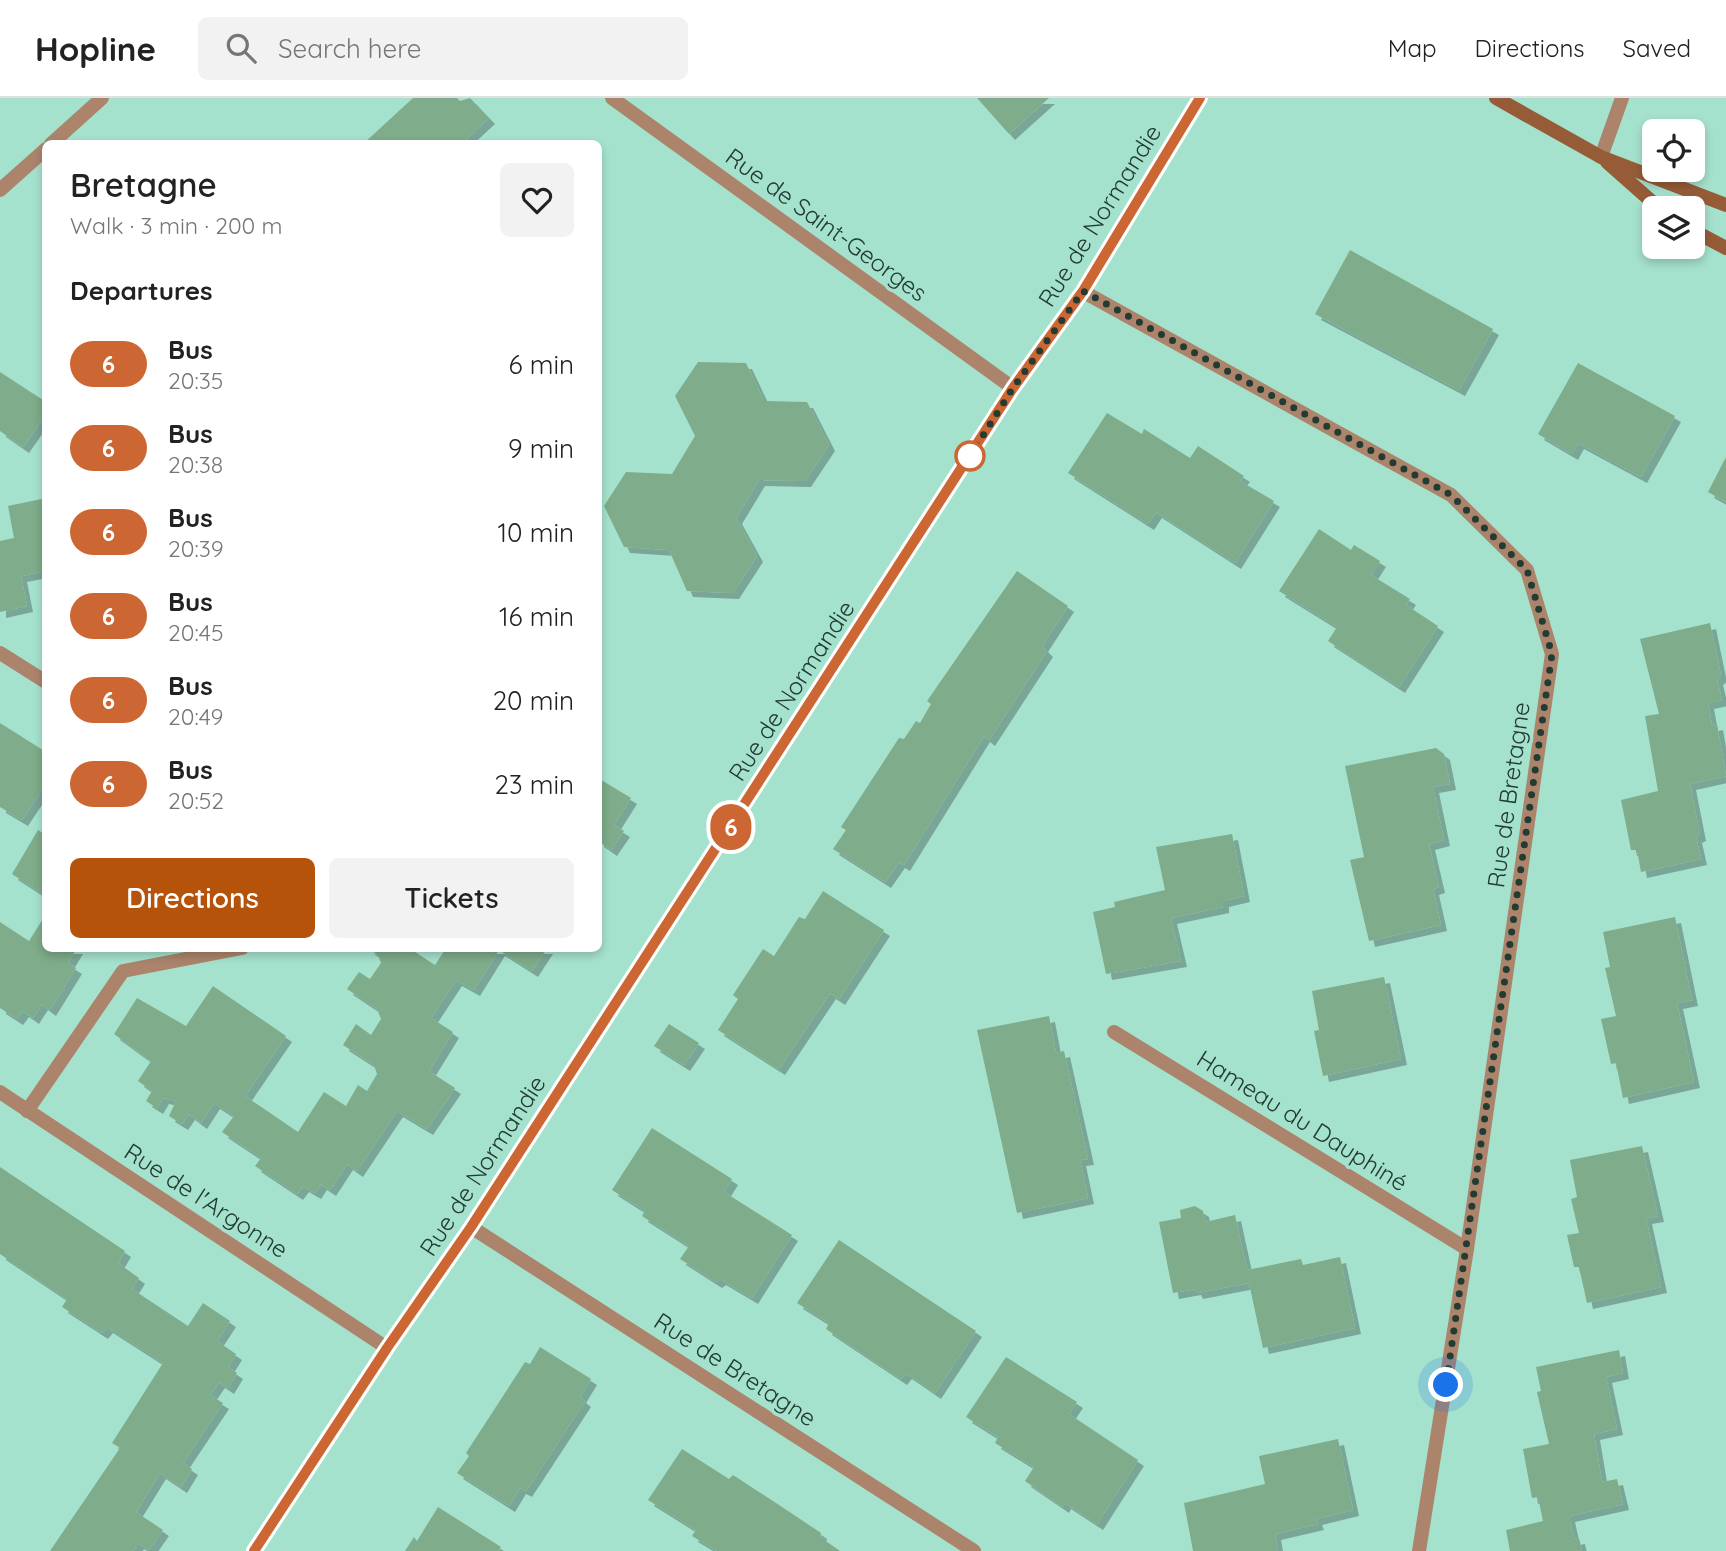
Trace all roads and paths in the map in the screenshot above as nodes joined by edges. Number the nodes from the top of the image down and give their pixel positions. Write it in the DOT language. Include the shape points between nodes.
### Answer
graph roads {
  1 [pos="102,98"];
  2 [pos="612,98"];
  3 [pos="1200,98"];
  4 [pos="1496,98"];
  5 [pos="1622,98"];
  6 [pos="55,140"];
  7 [pos="42,153"];
  8 [pos="1601,157"];
  9 [pos="0,190"];
  10 [pos="1645,196"];
  11 [pos="1726,205"];
  12 [pos="1705,237"];
  13 [pos="1726,248"];
  14 [pos="1083,291"];
  15 [pos="1013,388"];
  16 [pos="0,653"];
  17 [pos="42,679"];
  18 [pos="221,952"];
  19 [pos="1114,1032"];
  20 [pos="0,1092"];
  21 [pos="27,1111"];
  22 [pos="471,1227"];
  23 [pos="1467,1249"];
  24 [pos="387,1348"];
  25 [pos="254,1551"];
  26 [pos="974,1551"];
  27 [pos="1419,1551"];
  1 -- 6 [label="street"];
  2 -- 15 [label="street, Rue de Saint-Georges"];
  3 -- 14 [label="street, Rue de Normandie"];
  4 -- 8 [label="street"];
  5 -- 8 [label="street"];
  7 -- 9 [label="street"];
  8 -- 10 [label="street"];
  8 -- 11 [label="street"];
  12 -- 13 [label="street"];
  14 -- 15 [label="street, Rue de Normandie"];
  14 -- 23 [label="street, Rue de Bretagne" via="1451,495 1527,570 1552,654"];
  15 -- 22 [label="street, Rue de Normandie"];
  16 -- 17 [label="street"];
  18 -- 21 [label="street" via="123,971"];
  19 -- 23 [label="street, Hameau du Dauphiné"];
  20 -- 21 [label="street, Rue de l'Argonne"];
  21 -- 24 [label="street, Rue de l'Argonne"];
  22 -- 24 [label="street, Rue de Normandie"];
  22 -- 26 [label="street, Rue de Bretagne"];
  23 -- 27 [label="street, Rue de Bretagne"];
  24 -- 25 [label="street, Rue de Normandie"];
}
